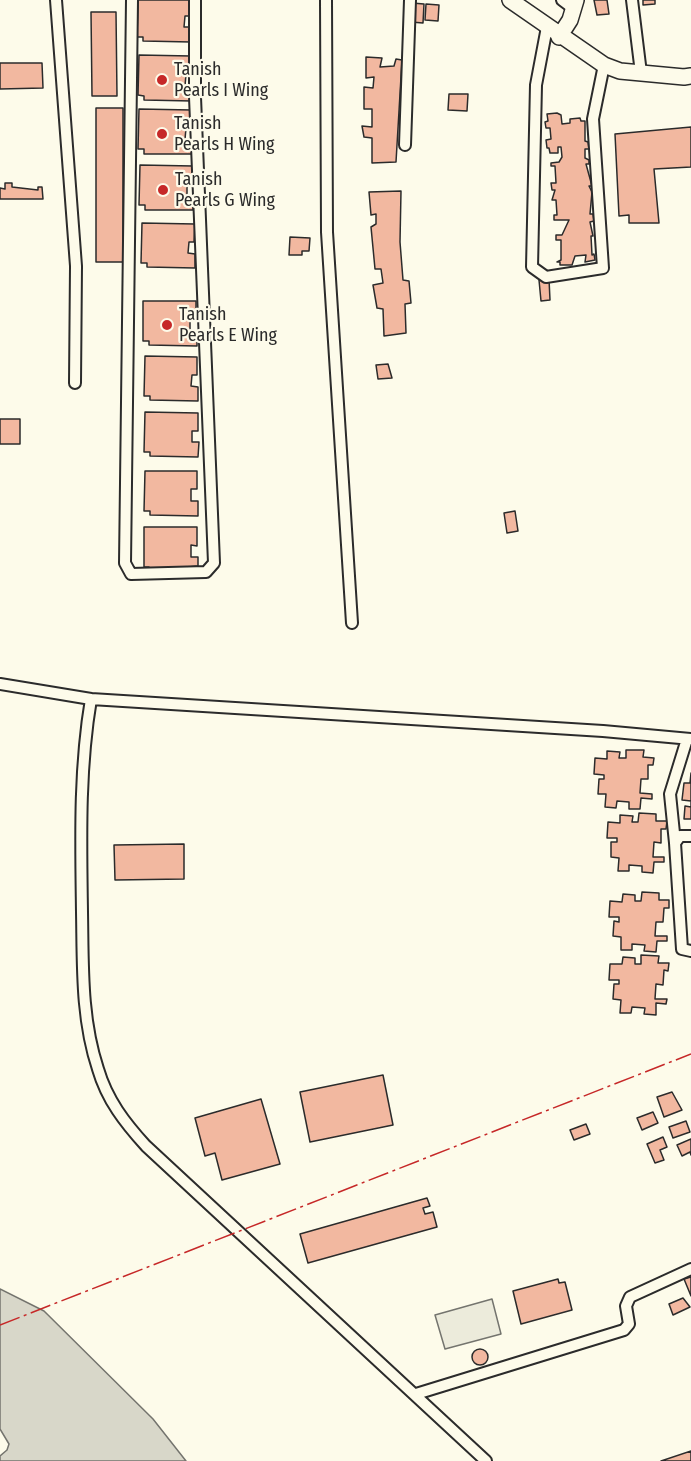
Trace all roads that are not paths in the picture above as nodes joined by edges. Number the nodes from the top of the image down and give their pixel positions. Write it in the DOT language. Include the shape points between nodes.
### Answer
graph roads {
  1 [pos="56,0"];
  2 [pos="132,0"];
  3 [pos="195,0"];
  4 [pos="326,0"];
  5 [pos="410,0"];
  6 [pos="510,0"];
  7 [pos="632,0"];
  8 [pos="570,3"];
  9 [pos="553,32"];
  10 [pos="604,65"];
  11 [pos="641,73"];
  12 [pos="689,78"];
  13 [pos="405,145"];
  14 [pos="75,383"];
  15 [pos="352,623"];
  16 [pos="0,684"];
  17 [pos="91,699"];
  18 [pos="689,739"];
  19 [pos="691,836"];
  20 [pos="675,843"];
  21 [pos="691,951"];
  22 [pos="691,1269"];
  23 [pos="416,1394"];
  24 [pos="486,1461"];
  1 -- 14 [label="street" via="76,266"];
  2 -- 3 [label="street" via="126,551 131,574 206,572 214,563 195,97"];
  4 -- 15 [label="street" via="327,231"];
  5 -- 13 [label="street"];
  6 -- 9 [label="street"];
  7 -- 11 [label="street"];
  8 -- 9 [label="street"];
  9 -- 10 [label="street"];
  9 -- 10 [label="street" via="536,85 532,267 546,276 603,268 593,119"];
  10 -- 11 [label="street"];
  11 -- 12 [label="street"];
  16 -- 17 [label="street"];
  17 -- 18 [label="street"];
  17 -- 23 [label="street" via="80,800 84,994 89,1036 112,1104 146,1146"];
  18 -- 20 [label="street" via="670,794"];
  19 -- 20 [label="street" via="680,836"];
  20 -- 21 [label="street" via="682,949"];
  22 -- 23 [label="street" via="630,1296 624,1330"];
  23 -- 24 [label="street"];
}
